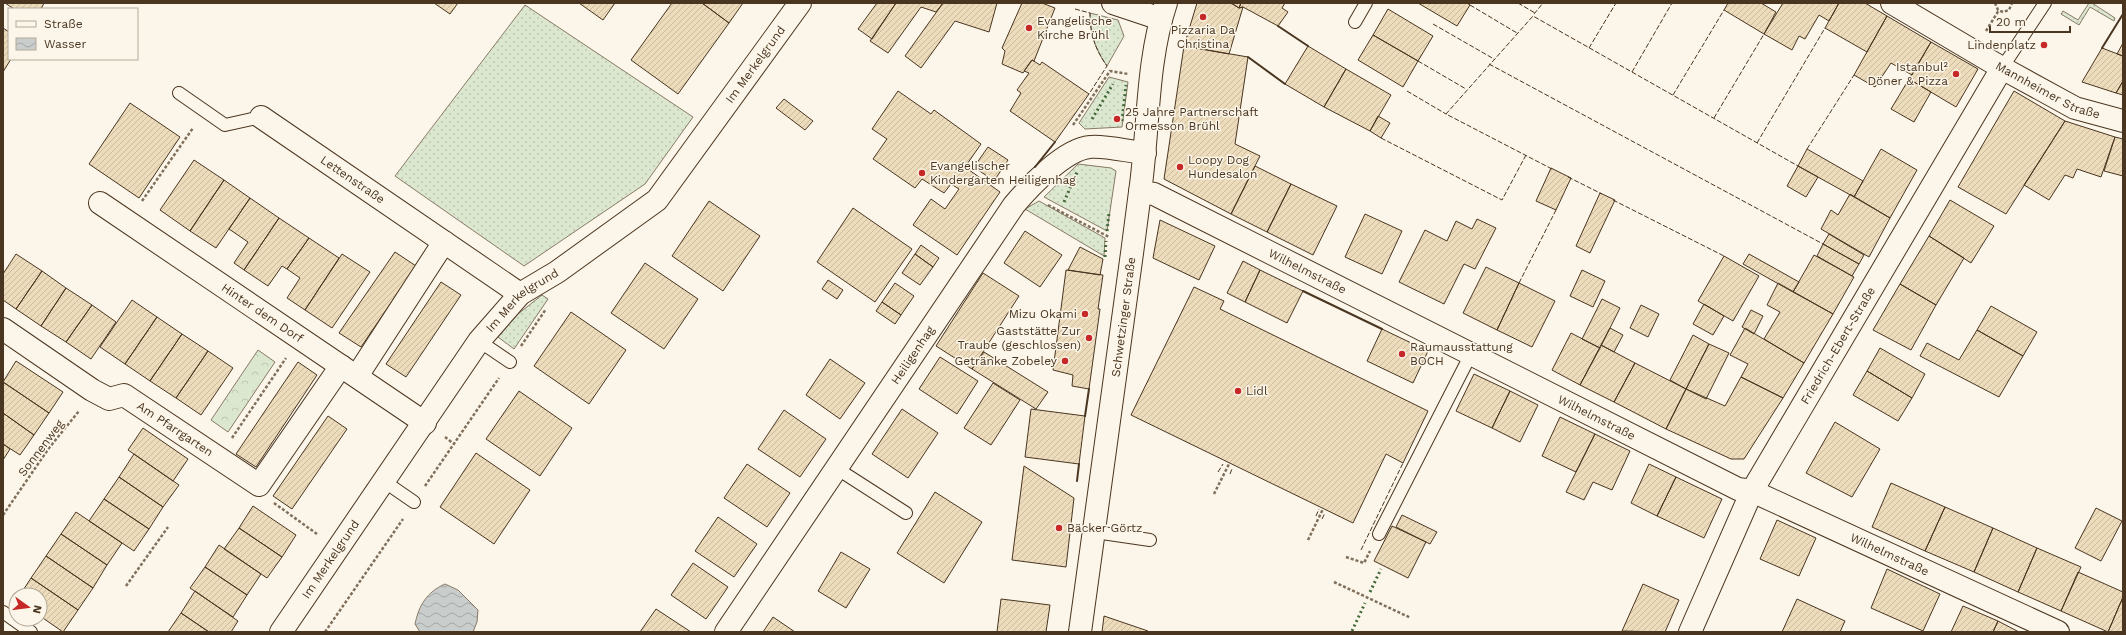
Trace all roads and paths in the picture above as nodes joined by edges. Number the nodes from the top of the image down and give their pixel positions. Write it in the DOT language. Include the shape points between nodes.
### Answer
graph roads {
  1 [pos="800,3"];
  2 [pos="1113,3"];
  3 [pos="1366,3"];
  4 [pos="1892,3"];
  5 [pos="1995,3"];
  6 [pos="2012,3"];
  7 [pos="2045,3"];
  8 [pos="1164,11"];
  9 [pos="1355,22"];
  10 [pos="2002,68"];
  11 [pos="1152,78"];
  12 [pos="179,93"];
  13 [pos="204,111"];
  14 [pos="261,117"];
  15 [pos="2123,121"];
  16 [pos="1145,153"];
  17 [pos="1068,155"];
  18 [pos="1026,191"];
  19 [pos="1140,192"];
  20 [pos="100,203"];
  21 [pos="128,222"];
  22 [pos="1134,241"];
  23 [pos="444,242"];
  24 [pos="557,272"];
  25 [pos="520,294"];
  26 [pos="3,329"];
  27 [pos="300,337"];
  28 [pos="479,341"];
  29 [pos="1471,354"];
  30 [pos="510,362"];
  31 [pos="349,371"];
  32 [pos="92,390"];
  33 [pos="425,423"];
  34 [pos="220,457"];
  35 [pos="1229,464"];
  36 [pos="836,468"];
  37 [pos="385,482"];
  38 [pos="259,484"];
  39 [pos="1752,491"];
  40 [pos="1214,494"];
  41 [pos="414,502"];
  42 [pos="1323,509"];
  43 [pos="906,513"];
  44 [pos="3,515"];
  45 [pos="168,527"];
  46 [pos="1095,532"];
  47 [pos="1378,534"];
  48 [pos="1150,540"];
  49 [pos="1308,540"];
  50 [pos="338,550"];
  51 [pos="1346,557"];
  52 [pos="1334,582"];
  53 [pos="126,586"];
  54 [pos="3,612"];
  55 [pos="1411,618"];
  56 [pos="32,632"];
  57 [pos="281,632"];
  58 [pos="325,632"];
  59 [pos="726,632"];
  60 [pos="1080,632"];
  61 [pos="1690,632"];
  62 [pos="2058,632"];
  1 -- 24 [label="street, Im Merkelgrund" via="657,200"];
  2 -- 8 [label="street"];
  3 -- 9 [label="lane"];
  4 -- 10 [label="street, Mannheimer Straße"];
  5 -- 6 [label="path" via="1998,10 2003,12 2009,10"];
  7 -- 10 [label="lane"];
  8 -- 11 [label="street, Schwetzinger Straße"];
  10 -- 15 [label="street, Mannheimer Straße" via="2074,108"];
  10 -- 39 [label="street, Friedrich-Ebert-Straße"];
  11 -- 16 [label="street, Schwetzinger Straße"];
  11 -- 17 [label="path" via="1110,71 1059,145"];
  12 -- 13 [label="lane, Lettenstraße"];
  13 -- 14 [label="lane, Lettenstraße" via="224,125"];
  13 -- 21 [label="path"];
  14 -- 23 [label="street, Lettenstraße"];
  16 -- 17 [label="street, Heiligenhag" via="1090,147"];
  16 -- 19 [label="street, Schwetzinger Straße"];
  17 -- 18 [label="street, Heiligenhag"];
  18 -- 22 [label="path" via="1112,239"];
  18 -- 36 [label="street, Heiligenhag"];
  19 -- 22 [label="street, Schwetzinger Straße"];
  19 -- 29 [label="street, Wilhelmstraße" via="1154,194"];
  20 -- 21 [label="street, Hinter dem Dorf"];
  21 -- 27 [label="street, Hinter dem Dorf"];
  22 -- 46 [label="street, Schwetzinger Straße"];
  23 -- 25 [label="street, Lettenstraße"];
  23 -- 31 [label="street"];
  24 -- 25 [label="street, Im Merkelgrund"];
  24 -- 30 [label="path" via="549,304"];
  25 -- 28 [label="street, Im Merkelgrund"];
  26 -- 32 [label="street, Am Pfarrgarten"];
  27 -- 31 [label="street, Hinter dem Dorf"];
  27 -- 34 [label="path"];
  28 -- 30 [label="lane"];
  28 -- 33 [label="street, Im Merkelgrund"];
  29 -- 39 [label="street, Wilhelmstraße" via="1738,489"];
  29 -- 47 [label="lane"];
  30 -- 41 [label="path"];
  31 -- 33 [label="street, Hinter dem Dorf"];
  31 -- 38 [label="street"];
  32 -- 34 [label="street, Am Pfarrgarten" via="109,399 124,395"];
  32 -- 44 [label="path, Sonnenweg"];
  33 -- 37 [label="street, Im Merkelgrund"];
  34 -- 38 [label="street, Am Pfarrgarten"];
  35 -- 40 [label="path"];
  36 -- 43 [label="lane"];
  36 -- 59 [label="street, Heiligenhag"];
  37 -- 41 [label="lane"];
  37 -- 50 [label="street, Im Merkelgrund"];
  38 -- 50 [label="path" via="268,499"];
  39 -- 61 [label="street, Friedrich-Ebert-Straße"];
  39 -- 62 [label="street, Wilhelmstraße"];
  41 -- 58 [label="path"];
  42 -- 49 [label="path"];
  45 -- 53 [label="path"];
  46 -- 48 [label="lane"];
  46 -- 60 [label="street, Schwetzinger Straße"];
  47 -- 51 [label="path" via="1364,563"];
  50 -- 57 [label="street, Im Merkelgrund"];
  52 -- 55 [label="path"];
  54 -- 56 [label="lane"];
}
